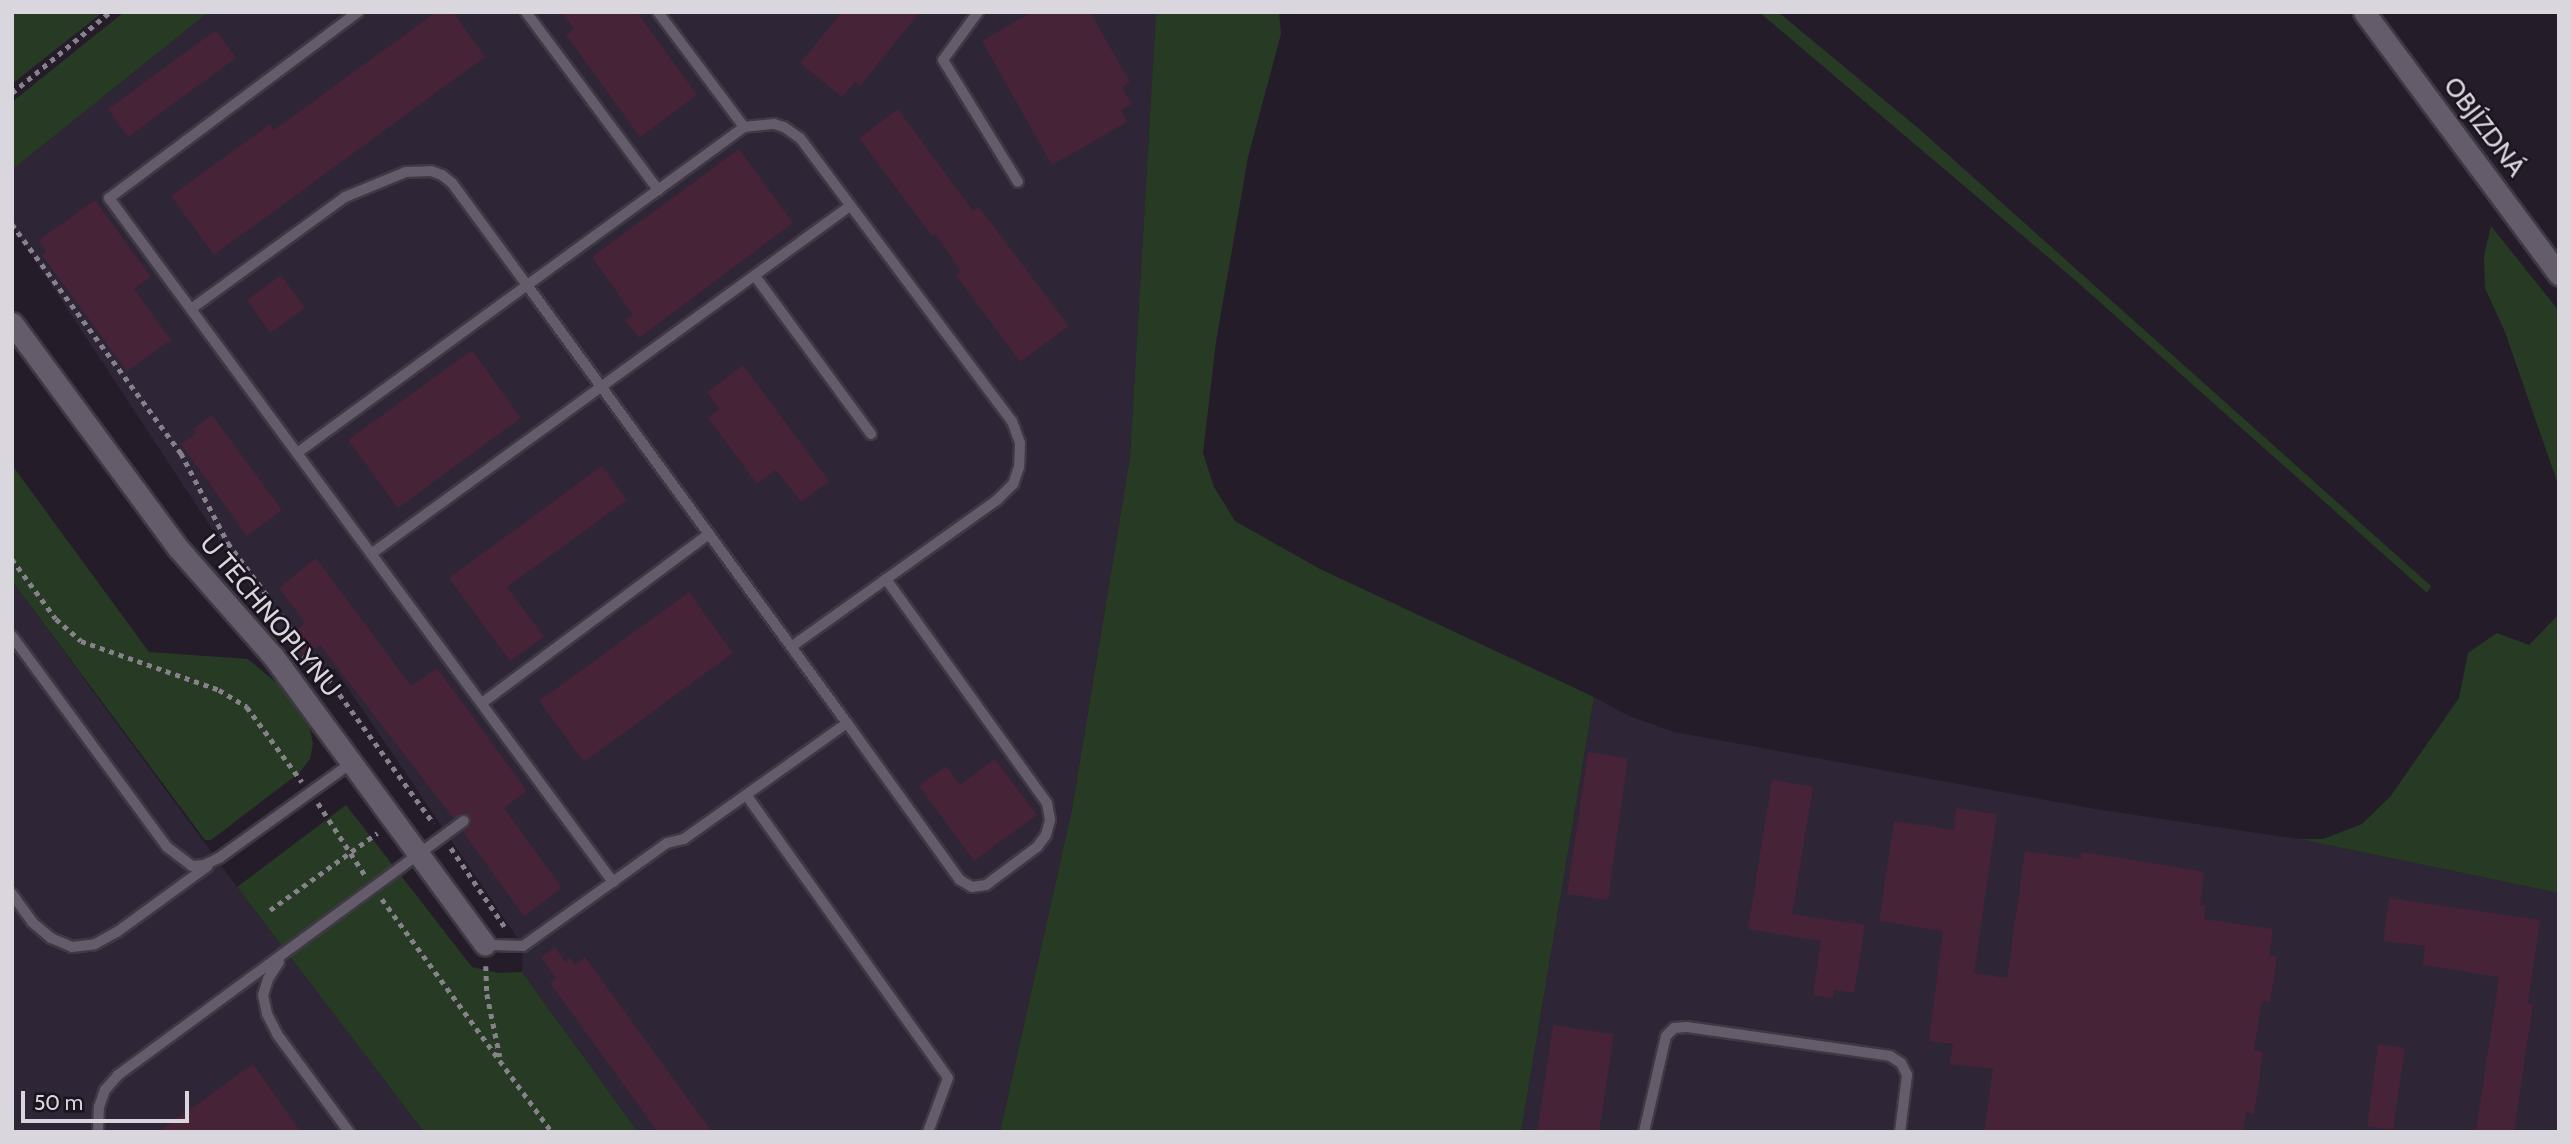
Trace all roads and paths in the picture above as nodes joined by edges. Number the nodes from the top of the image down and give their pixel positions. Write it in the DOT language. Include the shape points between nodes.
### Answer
graph roads {
  1 [pos="110,12"];
  2 [pos="358,12"];
  3 [pos="526,12"];
  4 [pos="658,12"];
  5 [pos="978,12"];
  6 [pos="2364,12"];
  7 [pos="12,93"];
  8 [pos="744,127"];
  9 [pos="1018,182"];
  10 [pos="658,191"];
  11 [pos="850,206"];
  12 [pos="12,223"];
  13 [pos="2559,275"];
  14 [pos="755,276"];
  15 [pos="527,285"];
  16 [pos="191,309"];
  17 [pos="12,323"];
  18 [pos="602,387"];
  19 [pos="871,434"];
  20 [pos="297,453"];
  21 [pos="709,534"];
  22 [pos="372,554"];
  23 [pos="887,579"];
  24 [pos="12,636"];
  25 [pos="791,647"];
  26 [pos="482,703"];
  27 [pos="847,723"];
  28 [pos="351,762"];
  29 [pos="747,796"];
  30 [pos="379,800"];
  31 [pos="464,821"];
  32 [pos="443,837"];
  33 [pos="419,855"];
  34 [pos="219,858"];
  35 [pos="613,882"];
  36 [pos="12,894"];
  37 [pos="270,910"];
  38 [pos="485,945"];
  39 [pos="516,946"];
  40 [pos="285,954"];
  41 [pos="501,1061"];
  42 [pos="98,1132"];
  43 [pos="349,1132"];
  44 [pos="928,1132"];
  45 [pos="1644,1132"];
  46 [pos="1900,1132"];
  1 -- 7 [label="path"];
  2 -- 16 [label="lane" via="109,198"];
  3 -- 10 [label="lane"];
  4 -- 8 [label="lane"];
  5 -- 9 [label="lane" via="943,60"];
  6 -- 13 [label="street, OBJÍZDNÁ"];
  8 -- 10 [label="lane"];
  8 -- 11 [label="lane" via="774,124 792,131"];
  10 -- 15 [label="lane"];
  11 -- 14 [label="lane"];
  11 -- 23 [label="lane" via="1012,421 1020,443 1013,484"];
  12 -- 32 [label="path" via="181,453 228,543 290,626 287,635 303,658 316,662"];
  14 -- 18 [label="lane"];
  14 -- 19 [label="lane"];
  15 -- 16 [label="lane" via="452,183 431,170 419,170 345,197"];
  15 -- 18 [label="lane"];
  15 -- 20 [label="lane"];
  16 -- 20 [label="lane"];
  17 -- 28 [label="street, U TECHNOPLYNU" via="178,548 273,656"];
  18 -- 21 [label="lane"];
  18 -- 22 [label="lane"];
  20 -- 22 [label="lane"];
  21 -- 25 [label="lane"];
  21 -- 26 [label="lane"];
  22 -- 26 [label="lane"];
  23 -- 25 [label="lane"];
  23 -- 27 [label="lane" via="1047,803 1050,820 1046,835 986,885 972,887 960,880"];
  24 -- 34 [label="lane" via="167,847 192,866"];
  25 -- 27 [label="lane"];
  26 -- 35 [label="lane"];
  27 -- 29 [label="lane"];
  28 -- 30 [label="street, U TECHNOPLYNU"];
  28 -- 34 [label="lane"];
  29 -- 35 [label="lane" via="684,839 667,843"];
  29 -- 44 [label="lane" via="948,1078"];
  30 -- 33 [label="street, U TECHNOPLYNU"];
  30 -- 37 [label="path" via="363,811 379,832"];
  31 -- 32 [label="lane"];
  32 -- 33 [label="lane"];
  32 -- 39 [label="path"];
  33 -- 38 [label="street, U TECHNOPLYNU"];
  33 -- 40 [label="lane"];
  34 -- 36 [label="lane" via="95,944 72,947 51,938 32,922"];
  35 -- 39 [label="lane" via="523,946"];
  38 -- 39 [label="lane"];
  38 -- 41 [label="path" via="487,994"];
  40 -- 42 [label="lane" via="118,1075 99,1107"];
  40 -- 43 [label="lane" via="263,995 267,1014 276,1034"];
  45 -- 46 [label="lane" via="1666,1036 1674,1028 1687,1027 1890,1056 1907,1075"];
}
